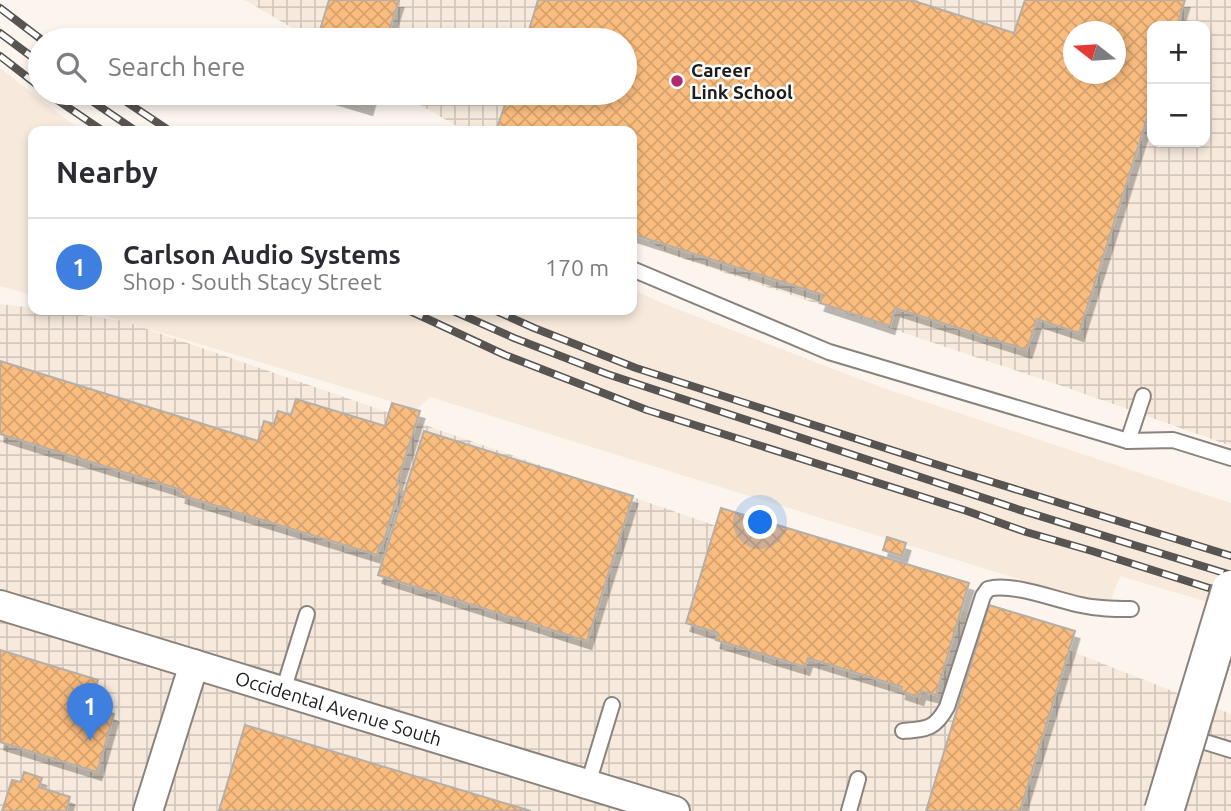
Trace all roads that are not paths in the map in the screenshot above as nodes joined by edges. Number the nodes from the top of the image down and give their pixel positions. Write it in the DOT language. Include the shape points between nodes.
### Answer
graph roads {
  1 [pos="637,272"];
  2 [pos="1143,396"];
  3 [pos="1128,441"];
  4 [pos="1231,458"];
  5 [pos="1231,590"];
  6 [pos="0,605"];
  7 [pos="1131,609"];
  8 [pos="307,614"];
  9 [pos="1219,648"];
  10 [pos="194,664"];
  11 [pos="283,691"];
  12 [pos="612,705"];
  13 [pos="903,731"];
  14 [pos="1192,738"];
  15 [pos="1231,750"];
  16 [pos="858,779"];
  17 [pos="588,784"];
  18 [pos="1171,799"];
  19 [pos="664,809"];
  20 [pos="148,811"];
  21 [pos="849,811"];
  1 -- 3 [label="lane" via="829,352"];
  2 -- 3 [label="lane"];
  3 -- 4 [label="lane" via="1173,440"];
  5 -- 18 [label="main road, bridge"];
  6 -- 10 [label="street, Occidental Avenue South"];
  7 -- 13 [label="lane" via="1083,606 1002,586 988,589 939,721 927,729"];
  8 -- 11 [label="lane"];
  9 -- 14 [label="lane"];
  10 -- 11 [label="street, Occidental Avenue South"];
  10 -- 20 [label="street"];
  11 -- 17 [label="street, Occidental Avenue South"];
  12 -- 17 [label="lane"];
  14 -- 15 [label="lane"];
  14 -- 18 [label="lane"];
  16 -- 21 [label="lane"];
  17 -- 19 [label="street, Occidental Avenue South"];
}
